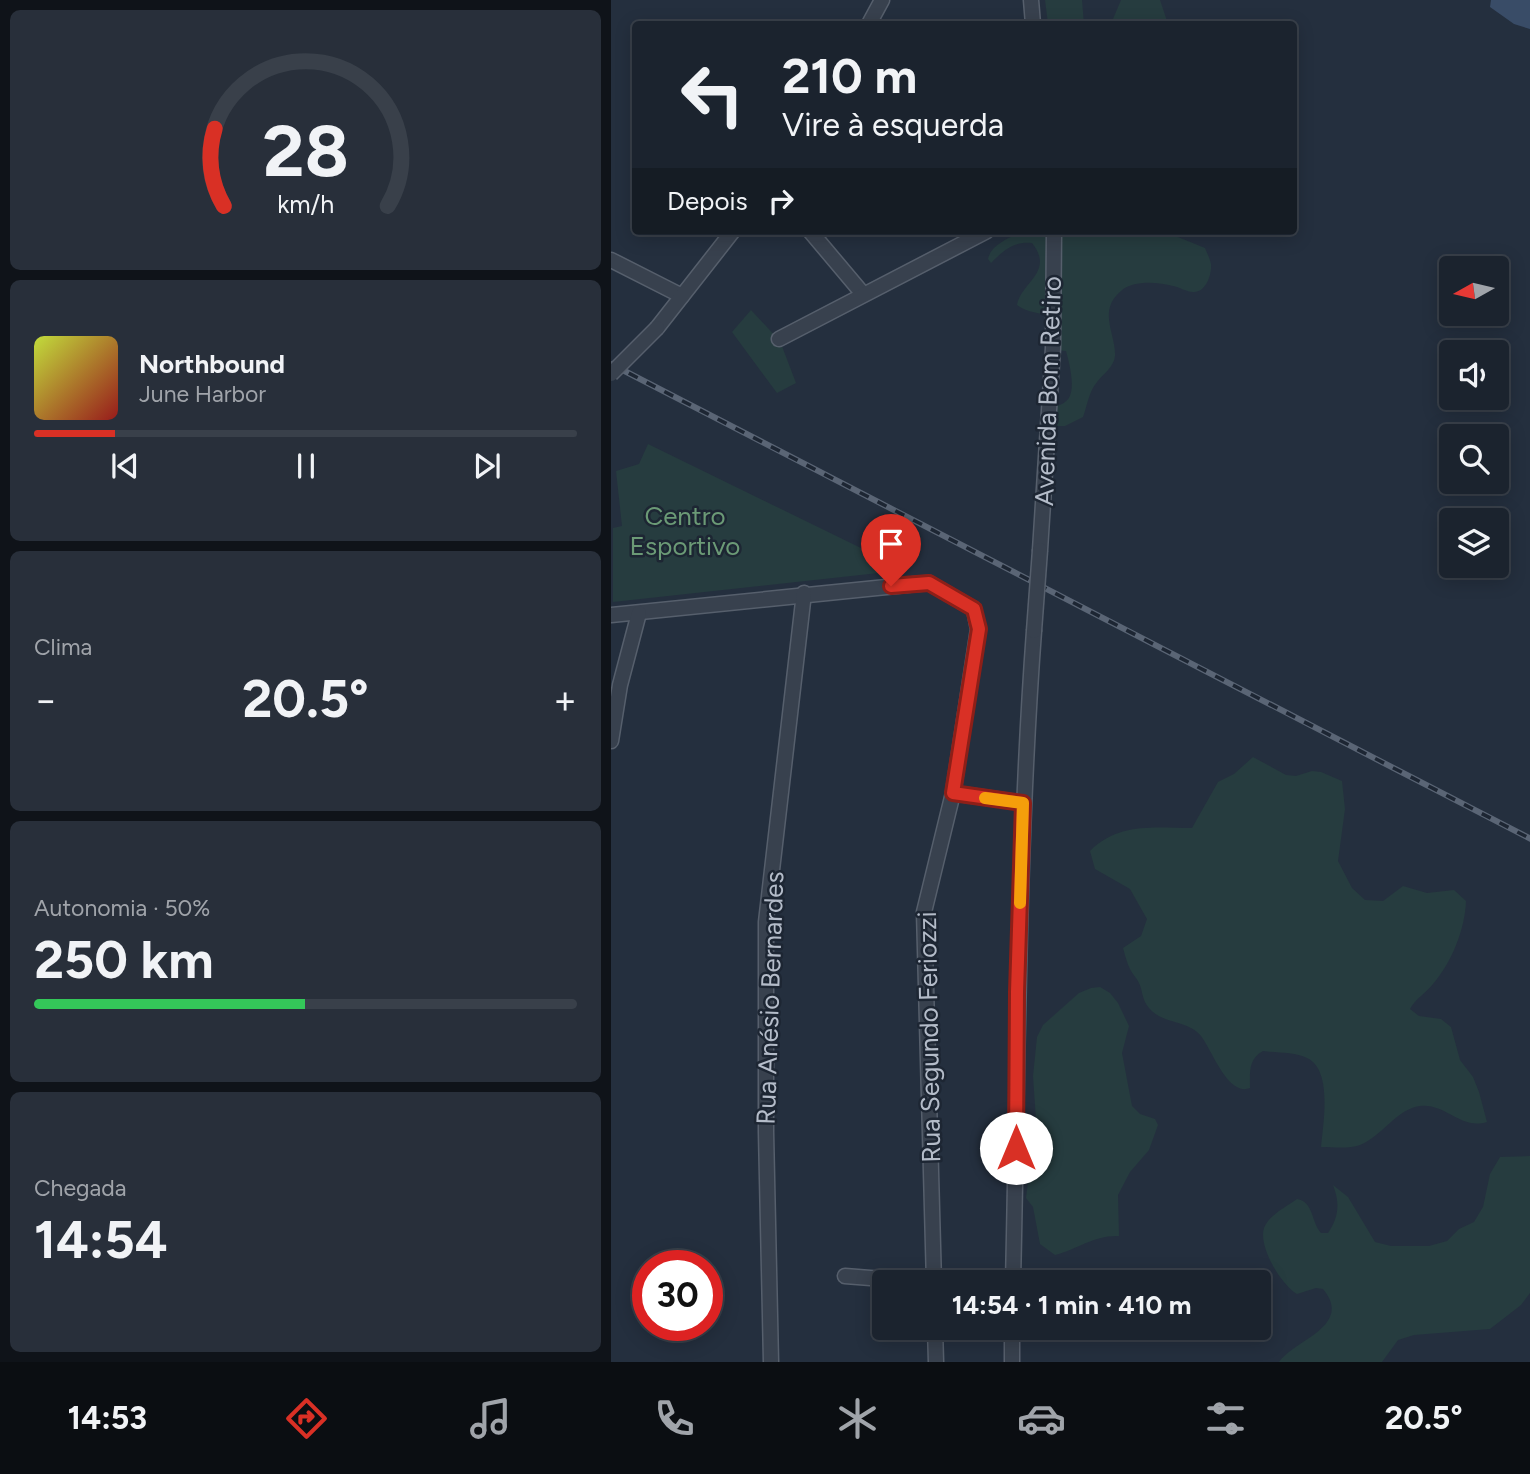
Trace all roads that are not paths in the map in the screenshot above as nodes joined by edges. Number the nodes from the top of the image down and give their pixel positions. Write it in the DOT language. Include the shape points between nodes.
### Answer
graph roads {
  1 [pos="882,0"];
  2 [pos="1031,0"];
  3 [pos="871,21"];
  4 [pos="1033,21"];
  5 [pos="730,235"];
  6 [pos="813,235"];
  7 [pos="979,235"];
  8 [pos="1054,235"];
  9 [pos="611,260"];
  10 [pos="863,295"];
  11 [pos="682,296"];
  12 [pos="779,339"];
  13 [pos="611,374"];
  14 [pos="804,593"];
  15 [pos="639,613"];
  16 [pos="611,615"];
  17 [pos="611,741"];
  18 [pos="953,793"];
  19 [pos="1023,803"];
  20 [pos="934,1270"];
  21 [pos="1013,1270"];
  22 [pos="844,1276"];
  23 [pos="872,1278"];
  24 [pos="935,1340"];
  25 [pos="1012,1340"];
  26 [pos="771,1362"];
  27 [pos="936,1362"];
  28 [pos="1012,1362"];
  1 -- 3 [label="street"];
  2 -- 4 [label="street"];
  5 -- 11 [label="street"];
  6 -- 10 [label="street"];
  7 -- 10 [label="street"];
  8 -- 19 [label="street, Avenida Bom Retiro, bridge" via="1053,348"];
  9 -- 11 [label="street"];
  10 -- 12 [label="street"];
  11 -- 13 [label="street, bridge"];
  14 -- 15 [label="street"];
  14 -- 18 [label="street, Rua Segundo Feriozzi" via="929,583 974,609 979,629"];
  14 -- 26 [label="street, Rua Anésio Bernardes" via="766,922"];
  15 -- 16 [label="street"];
  15 -- 17 [label="street"];
  18 -- 19 [label="street"];
  18 -- 20 [label="street, Rua Segundo Feriozzi" via="924,912"];
  19 -- 21 [label="street"];
  22 -- 23 [label="street"];
  24 -- 27 [label="street"];
  25 -- 28 [label="street"];
}
